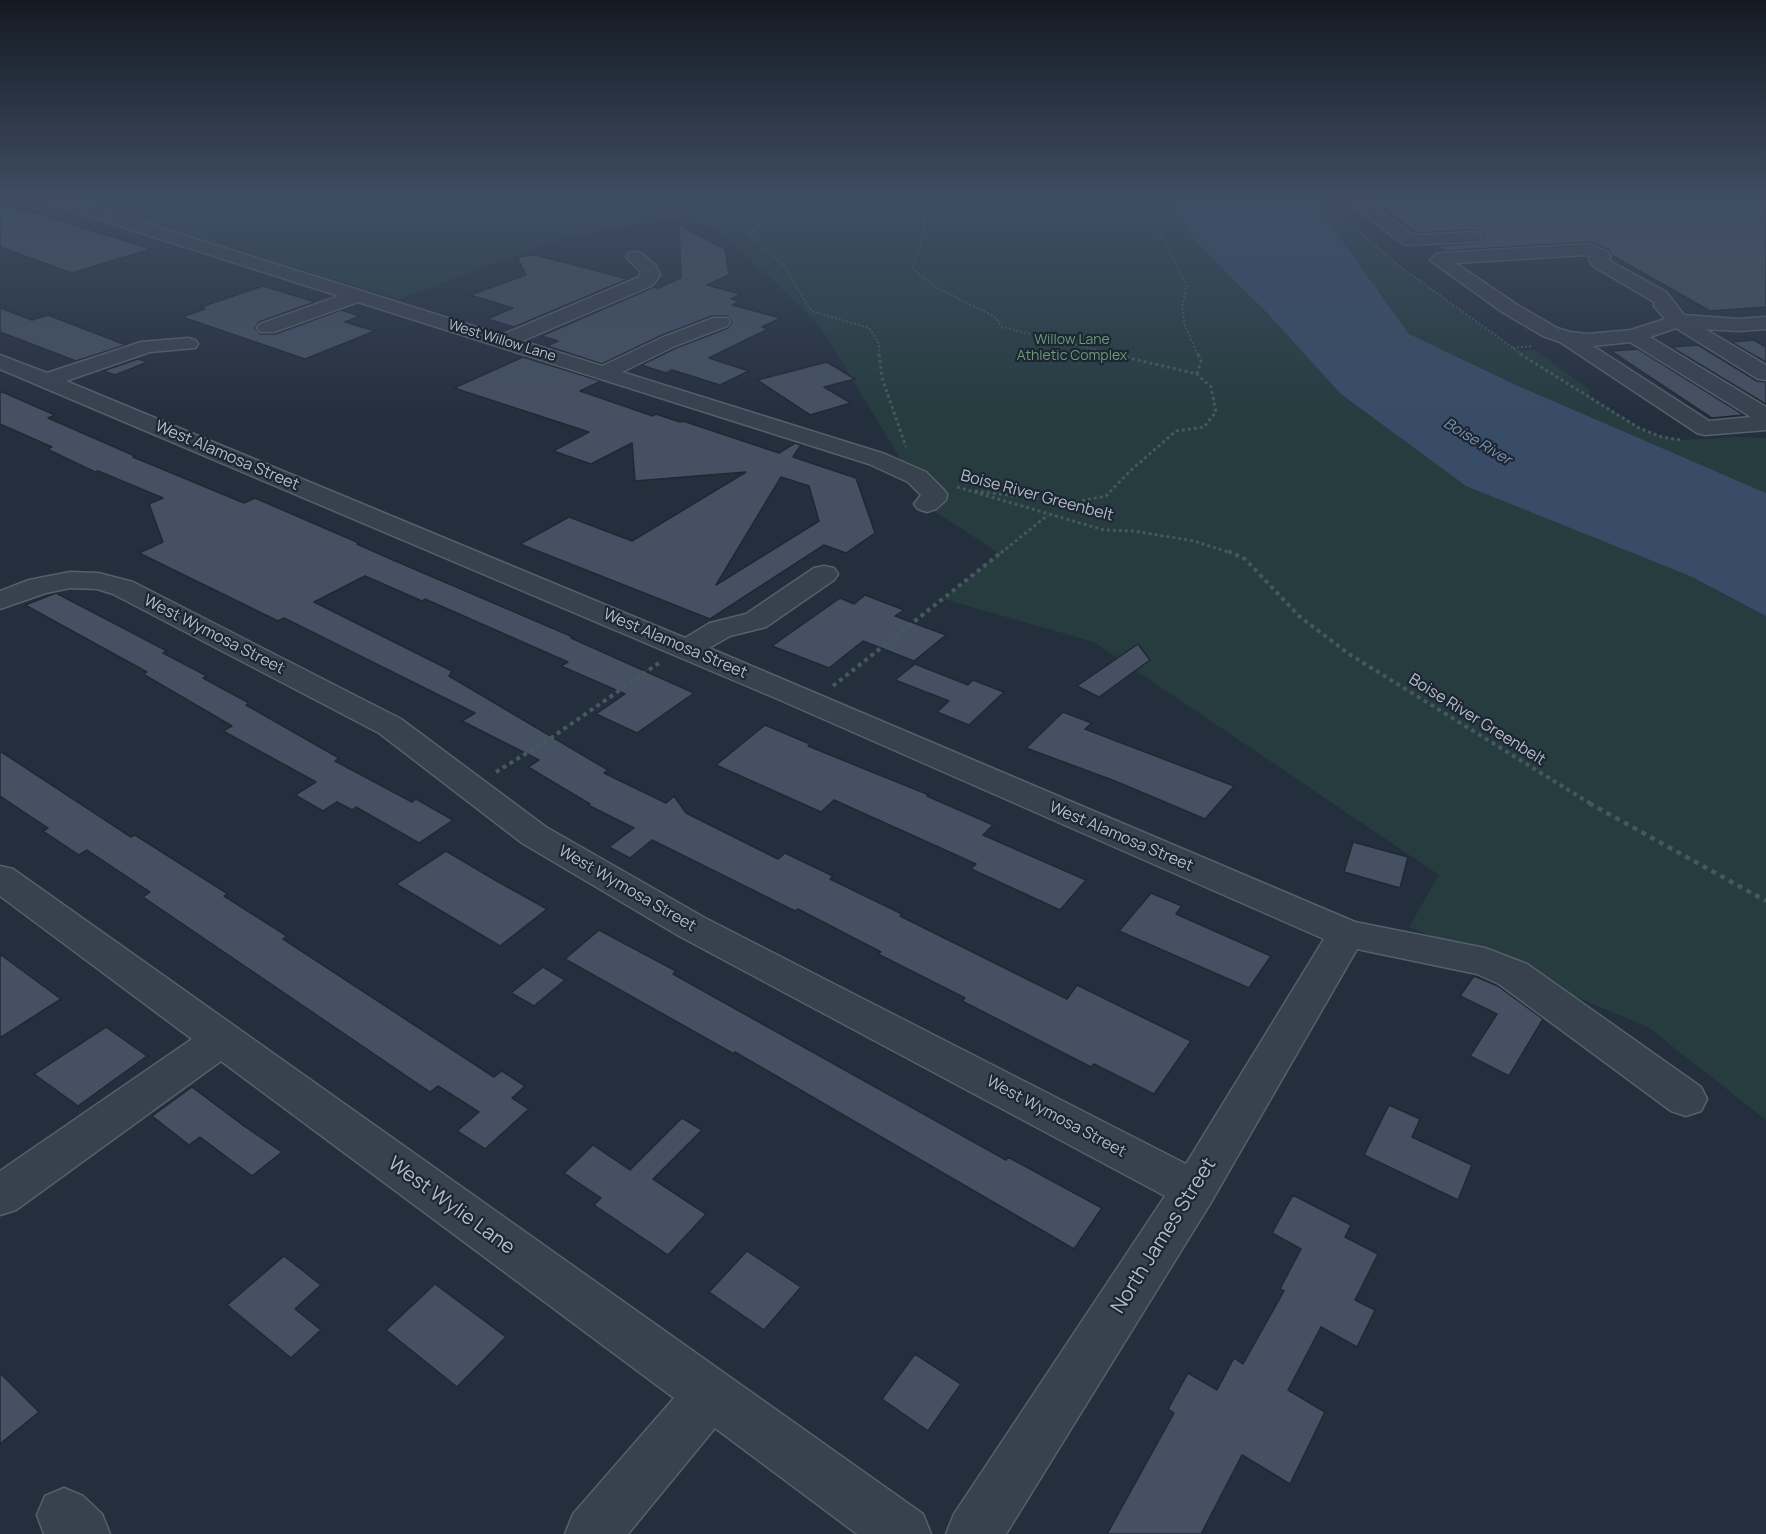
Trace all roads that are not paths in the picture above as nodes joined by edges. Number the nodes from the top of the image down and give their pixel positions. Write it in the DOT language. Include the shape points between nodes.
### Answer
graph roads {
  1 [pos="277,271"];
  2 [pos="649,271"];
  3 [pos="1454,271"];
  4 [pos="1614,271"];
  5 [pos="357,296"];
  6 [pos="1678,321"];
  7 [pos="720,322"];
  8 [pos="1766,322"];
  9 [pos="267,328"];
  10 [pos="1634,336"];
  11 [pos="1567,338"];
  12 [pos="502,342"];
  13 [pos="188,344"];
  14 [pos="0,361"];
  15 [pos="603,373"];
  16 [pos="1766,374"];
  17 [pos="46,380"];
  18 [pos="1766,417"];
  19 [pos="1766,423"];
  20 [pos="927,504"];
  21 [pos="824,574"];
  22 [pos="0,601"];
  23 [pos="685,648"];
  24 [pos="0,878"];
  25 [pos="1347,934"];
  26 [pos="222,1039"];
  27 [pos="1686,1099"];
  28 [pos="1194,1190"];
  29 [pos="0,1196"];
  30 [pos="710,1394"];
  31 [pos="593,1534"];
  32 [pos="903,1534"];
  33 [pos="974,1534"];
  1 -- 5 [label="street, West Willow Lane"];
  2 -- 12 [label="street" via="646,281"];
  3 -- 11 [label="street" via="1509,308"];
  4 -- 6 [label="street" via="1659,296"];
  5 -- 9 [label="street"];
  5 -- 12 [label="street, West Willow Lane"];
  6 -- 8 [label="street" via="1738,325"];
  6 -- 10 [label="street"];
  6 -- 16 [label="street"];
  7 -- 15 [label="street"];
  10 -- 11 [label="street"];
  10 -- 18 [label="street"];
  11 -- 19 [label="street" via="1705,428"];
  12 -- 15 [label="street, West Willow Lane"];
  13 -- 17 [label="street" via="148,346"];
  14 -- 17 [label="street, West Alamosa Street"];
  15 -- 20 [label="street, West Willow Lane" via="897,466 917,477 934,494"];
  17 -- 23 [label="street, West Alamosa Street"];
  21 -- 23 [label="street" via="756,621 720,629"];
  22 -- 28 [label="street, West Wymosa Street" via="39,586 70,580 98,581 123,588 390,726 534,835 692,927"];
  23 -- 25 [label="street, West Alamosa Street"];
  24 -- 26 [label="street, West Wylie Lane"];
  25 -- 27 [label="street, West Alamosa Street" via="1485,962 1513,974"];
  25 -- 28 [label="street, North James Street"];
  26 -- 29 [label="street"];
  26 -- 30 [label="street, West Wylie Lane"];
  28 -- 33 [label="street, North James Street"];
  30 -- 31 [label="street"];
  30 -- 32 [label="street, West Wylie Lane"];
}
